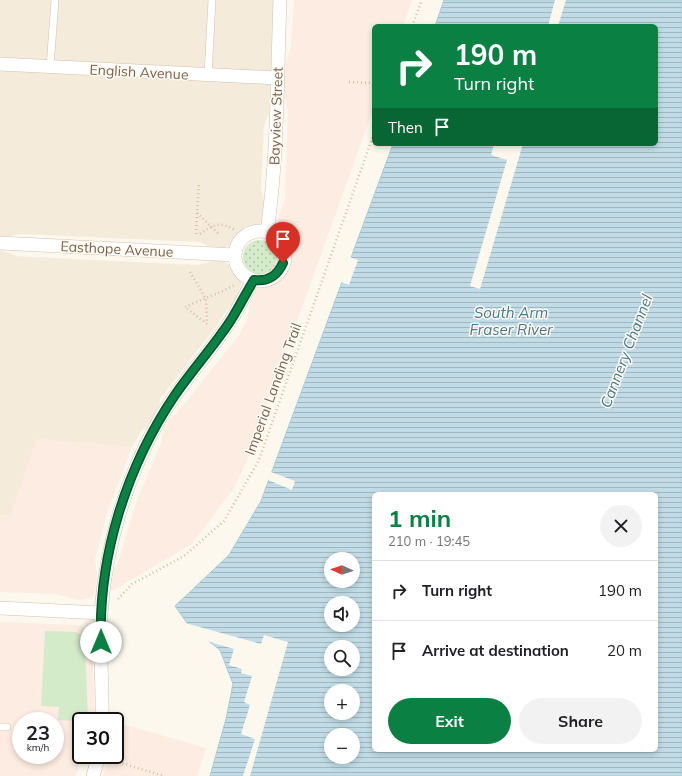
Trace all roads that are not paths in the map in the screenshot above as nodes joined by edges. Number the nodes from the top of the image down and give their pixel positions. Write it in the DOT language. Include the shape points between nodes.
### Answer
graph roads {
  1 [pos="55,0"];
  2 [pos="212,0"];
  3 [pos="280,0"];
  4 [pos="0,64"];
  5 [pos="50,67"];
  6 [pos="208,75"];
  7 [pos="277,78"];
  8 [pos="267,232"];
  9 [pos="0,243"];
  10 [pos="235,254"];
  11 [pos="254,280"];
  12 [pos="0,608"];
  13 [pos="101,613"];
  14 [pos="102,712"];
  15 [pos="100,764"];
  16 [pos="93,776"];
  1 -- 5 [label="lane"];
  2 -- 6 [label="lane"];
  3 -- 7 [label="street, Bayview Street"];
  4 -- 5 [label="street, English Avenue"];
  5 -- 6 [label="street, English Avenue"];
  6 -- 7 [label="street, English Avenue"];
  7 -- 8 [label="street, Bayview Street" via="272,197"];
  8 -- 10 [label="street" via="252,232 246,236 240,241"];
  8 -- 11 [label="street" via="279,241 284,255 283,263 280,270 268,279"];
  9 -- 10 [label="street, Easthope Avenue"];
  10 -- 11 [label="street" via="238,268 247,278"];
  11 -- 13 [label="street" via="231,320 163,414 133,471 108,559"];
  12 -- 13 [label="street"];
  13 -- 14 [label="street"];
  15 -- 16 [label="street"];
}
